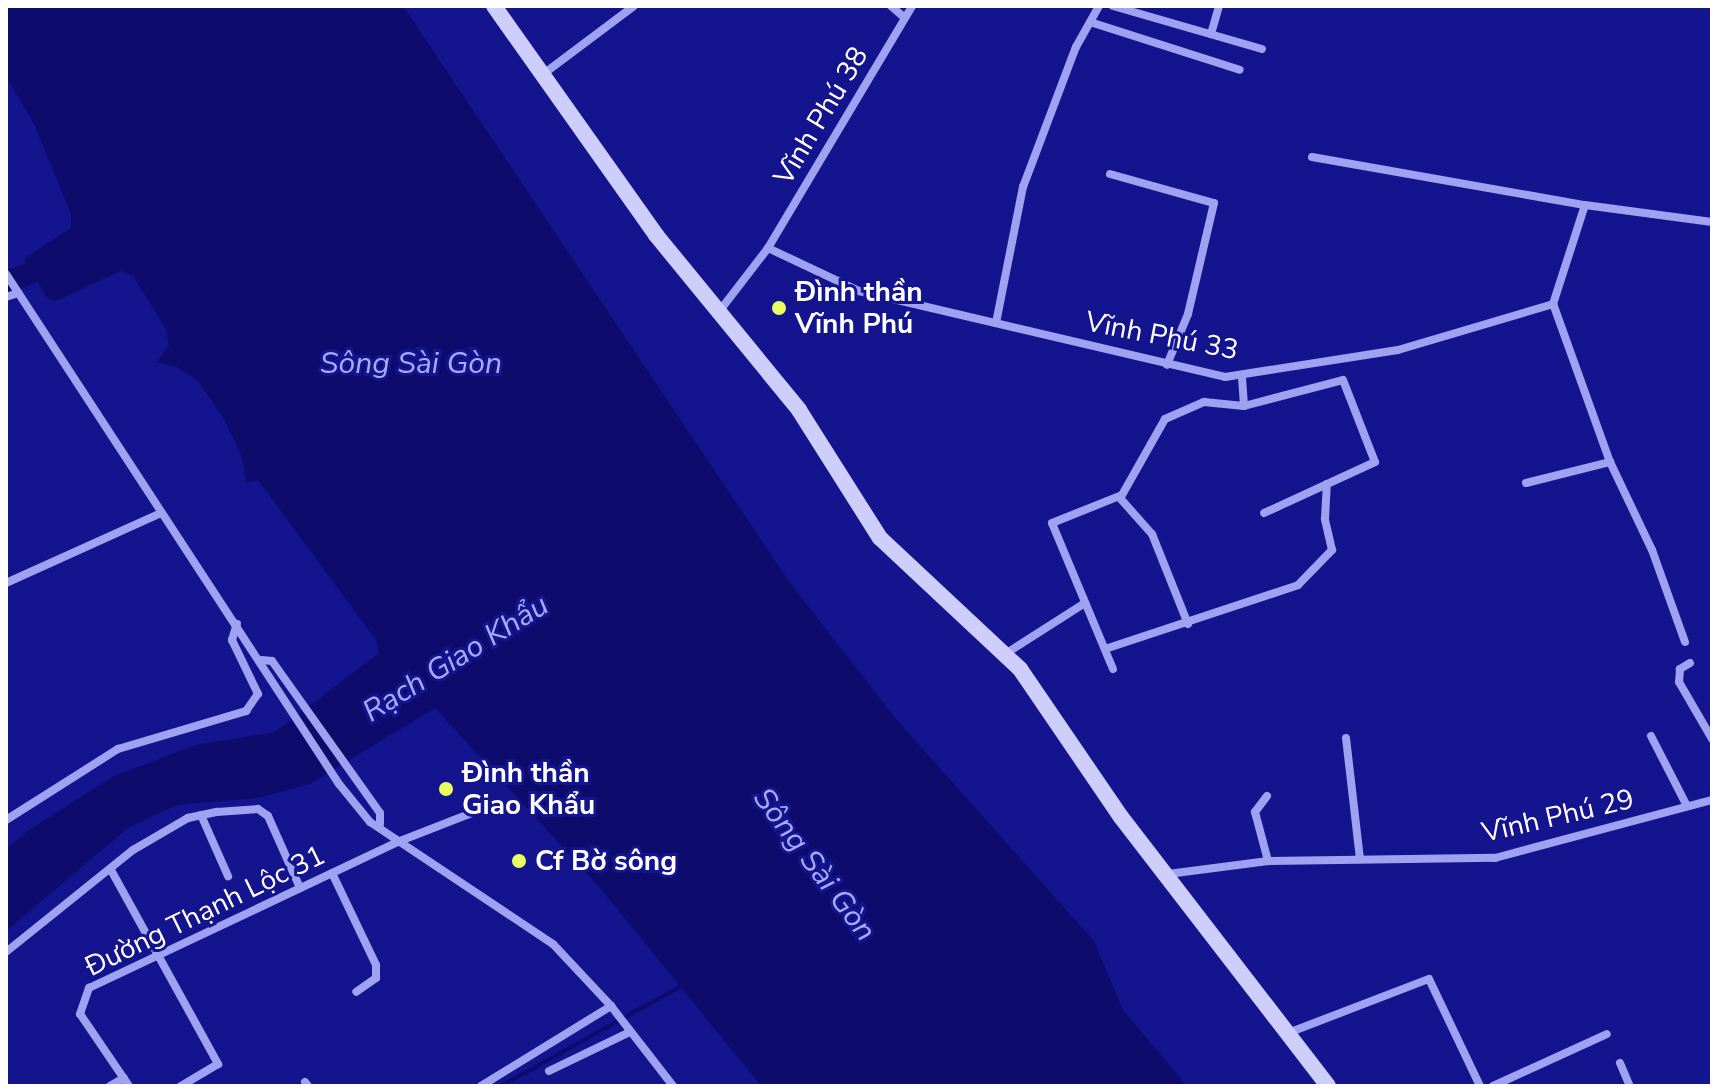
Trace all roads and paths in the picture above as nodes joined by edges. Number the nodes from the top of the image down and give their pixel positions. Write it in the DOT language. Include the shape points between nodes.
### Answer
graph roads {
  1 [pos="494,6"];
  2 [pos="634,6"];
  3 [pos="891,6"];
  4 [pos="912,6"];
  5 [pos="1099,6"];
  6 [pos="1113,6"];
  7 [pos="1219,6"];
  8 [pos="905,18"];
  9 [pos="1090,22"];
  10 [pos="1211,34"];
  11 [pos="1262,49"];
  12 [pos="1240,70"];
  13 [pos="542,75"];
  14 [pos="1312,157"];
  15 [pos="1110,174"];
  16 [pos="1585,205"];
  17 [pos="1712,222"];
  18 [pos="768,248"];
  19 [pos="6,274"];
  20 [pos="18,293"];
  21 [pos="6,297"];
  22 [pos="1553,304"];
  23 [pos="718,314"];
  24 [pos="996,323"];
  25 [pos="1167,365"];
  26 [pos="1243,380"];
  27 [pos="1244,404"];
  28 [pos="1610,462"];
  29 [pos="1526,483"];
  30 [pos="1327,484"];
  31 [pos="1119,497"];
  32 [pos="1264,513"];
  33 [pos="159,514"];
  34 [pos="6,583"];
  35 [pos="1085,603"];
  36 [pos="237,624"];
  37 [pos="1188,624"];
  38 [pos="1685,642"];
  39 [pos="1105,649"];
  40 [pos="1005,654"];
  41 [pos="262,660"];
  42 [pos="1690,663"];
  43 [pos="1113,669"];
  44 [pos="1651,736"];
  45 [pos="1346,738"];
  46 [pos="1712,739"];
  47 [pos="1267,796"];
  48 [pos="1712,800"];
  49 [pos="490,806"];
  50 [pos="1687,806"];
  51 [pos="201,815"];
  52 [pos="6,820"];
  53 [pos="380,824"];
  54 [pos="400,841"];
  55 [pos="1360,859"];
  56 [pos="1268,861"];
  57 [pos="111,870"];
  58 [pos="332,873"];
  59 [pos="228,876"];
  60 [pos="1171,878"];
  61 [pos="300,888"];
  62 [pos="6,952"];
  63 [pos="160,958"];
  64 [pos="356,992"];
  65 [pos="614,1009"];
  66 [pos="628,1029"];
  67 [pos="1288,1033"];
  68 [pos="1607,1034"];
  69 [pos="1620,1063"];
  70 [pos="549,1071"];
  71 [pos="126,1082"];
  72 [pos="110,1086"];
  73 [pos="181,1086"];
  74 [pos="481,1086"];
  75 [pos="673,1086"];
  76 [pos="1328,1086"];
  77 [pos="1480,1086"];
  78 [pos="1493,1086"];
  79 [pos="1630,1086"];
  1 -- 13 [label="street"];
  2 -- 13 [label="street"];
  3 -- 8 [label="street"];
  4 -- 8 [label="street, Vĩnh Phú 38"];
  5 -- 9 [label="street"];
  6 -- 10 [label="street"];
  7 -- 10 [label="street"];
  8 -- 18 [label="street, Vĩnh Phú 38"];
  9 -- 12 [label="street"];
  9 -- 24 [label="street" via="1023,187"];
  10 -- 11 [label="street"];
  13 -- 23 [label="street"];
  14 -- 16 [label="street"];
  15 -- 25 [label="street" via="1214,203 1188,314"];
  16 -- 17 [label="street"];
  16 -- 22 [label="street"];
  18 -- 23 [label="street, Vĩnh Phú 38"];
  18 -- 24 [label="street, Vĩnh Phú 33" via="859,291"];
  19 -- 20 [label="street"];
  20 -- 21 [label="street"];
  20 -- 33 [label="street"];
  22 -- 26 [label="street, Vĩnh Phú 33" via="1398,350"];
  22 -- 28 [label="street"];
  23 -- 40 [label="street" via="799,410 880,538"];
  24 -- 25 [label="street, Vĩnh Phú 33"];
  25 -- 26 [label="street, Vĩnh Phú 33"];
  26 -- 27 [label="street"];
  27 -- 30 [label="street" via="1343,380 1375,462"];
  27 -- 31 [label="street" via="1204,402 1165,419 1135,479"];
  28 -- 29 [label="street"];
  28 -- 38 [label="street" via="1652,550"];
  30 -- 32 [label="street"];
  30 -- 37 [label="street" via="1325,519 1332,539 1328,558 1298,585"];
  31 -- 35 [label="street" via="1052,523"];
  31 -- 37 [label="street" via="1152,534"];
  33 -- 34 [label="street"];
  33 -- 36 [label="street"];
  35 -- 39 [label="street"];
  35 -- 40 [label="street"];
  36 -- 41 [label="street"];
  36 -- 52 [label="street" via="232,640 258,694 246,711 118,749"];
  37 -- 39 [label="street"];
  39 -- 43 [label="street"];
  40 -- 60 [label="street"];
  41 -- 53 [label="street" via="262,670 339,784 370,822"];
  41 -- 53 [label="street" via="272,661 380,813"];
  42 -- 46 [label="street" via="1680,669 1679,682"];
  44 -- 50 [label="street"];
  45 -- 55 [label="street"];
  47 -- 56 [label="street" via="1255,812"];
  48 -- 50 [label="street, Vĩnh Phú 29"];
  49 -- 54 [label="street, Đường Thạnh Lộc 31"];
  50 -- 55 [label="street, Vĩnh Phú 29" via="1495,858"];
  51 -- 57 [label="street" via="133,850"];
  51 -- 59 [label="street"];
  51 -- 61 [label="street" via="258,809 268,816"];
  53 -- 54 [label="street"];
  54 -- 58 [label="street, Đường Thạnh Lộc 31"];
  54 -- 65 [label="street" via="553,944"];
  55 -- 56 [label="street, Vĩnh Phú 29"];
  56 -- 60 [label="street, Vĩnh Phú 29"];
  57 -- 62 [label="street"];
  57 -- 63 [label="street"];
  58 -- 61 [label="street, Đường Thạnh Lộc 31"];
  58 -- 64 [label="street" via="376,965 376,978"];
  60 -- 67 [label="street"];
  61 -- 63 [label="street, Đường Thạnh Lộc 31"];
  63 -- 71 [label="street, Đường Thạnh Lộc 31" via="89,988 80,1001 80,1014"];
  63 -- 73 [label="street" via="218,1064"];
  65 -- 66 [label="street"];
  65 -- 74 [label="street"];
  66 -- 70 [label="street"];
  66 -- 75 [label="street"];
  67 -- 76 [label="street"];
  67 -- 77 [label="street" via="1429,979"];
  68 -- 78 [label="street"];
  69 -- 79 [label="street"];
  71 -- 72 [label="street"];
}
